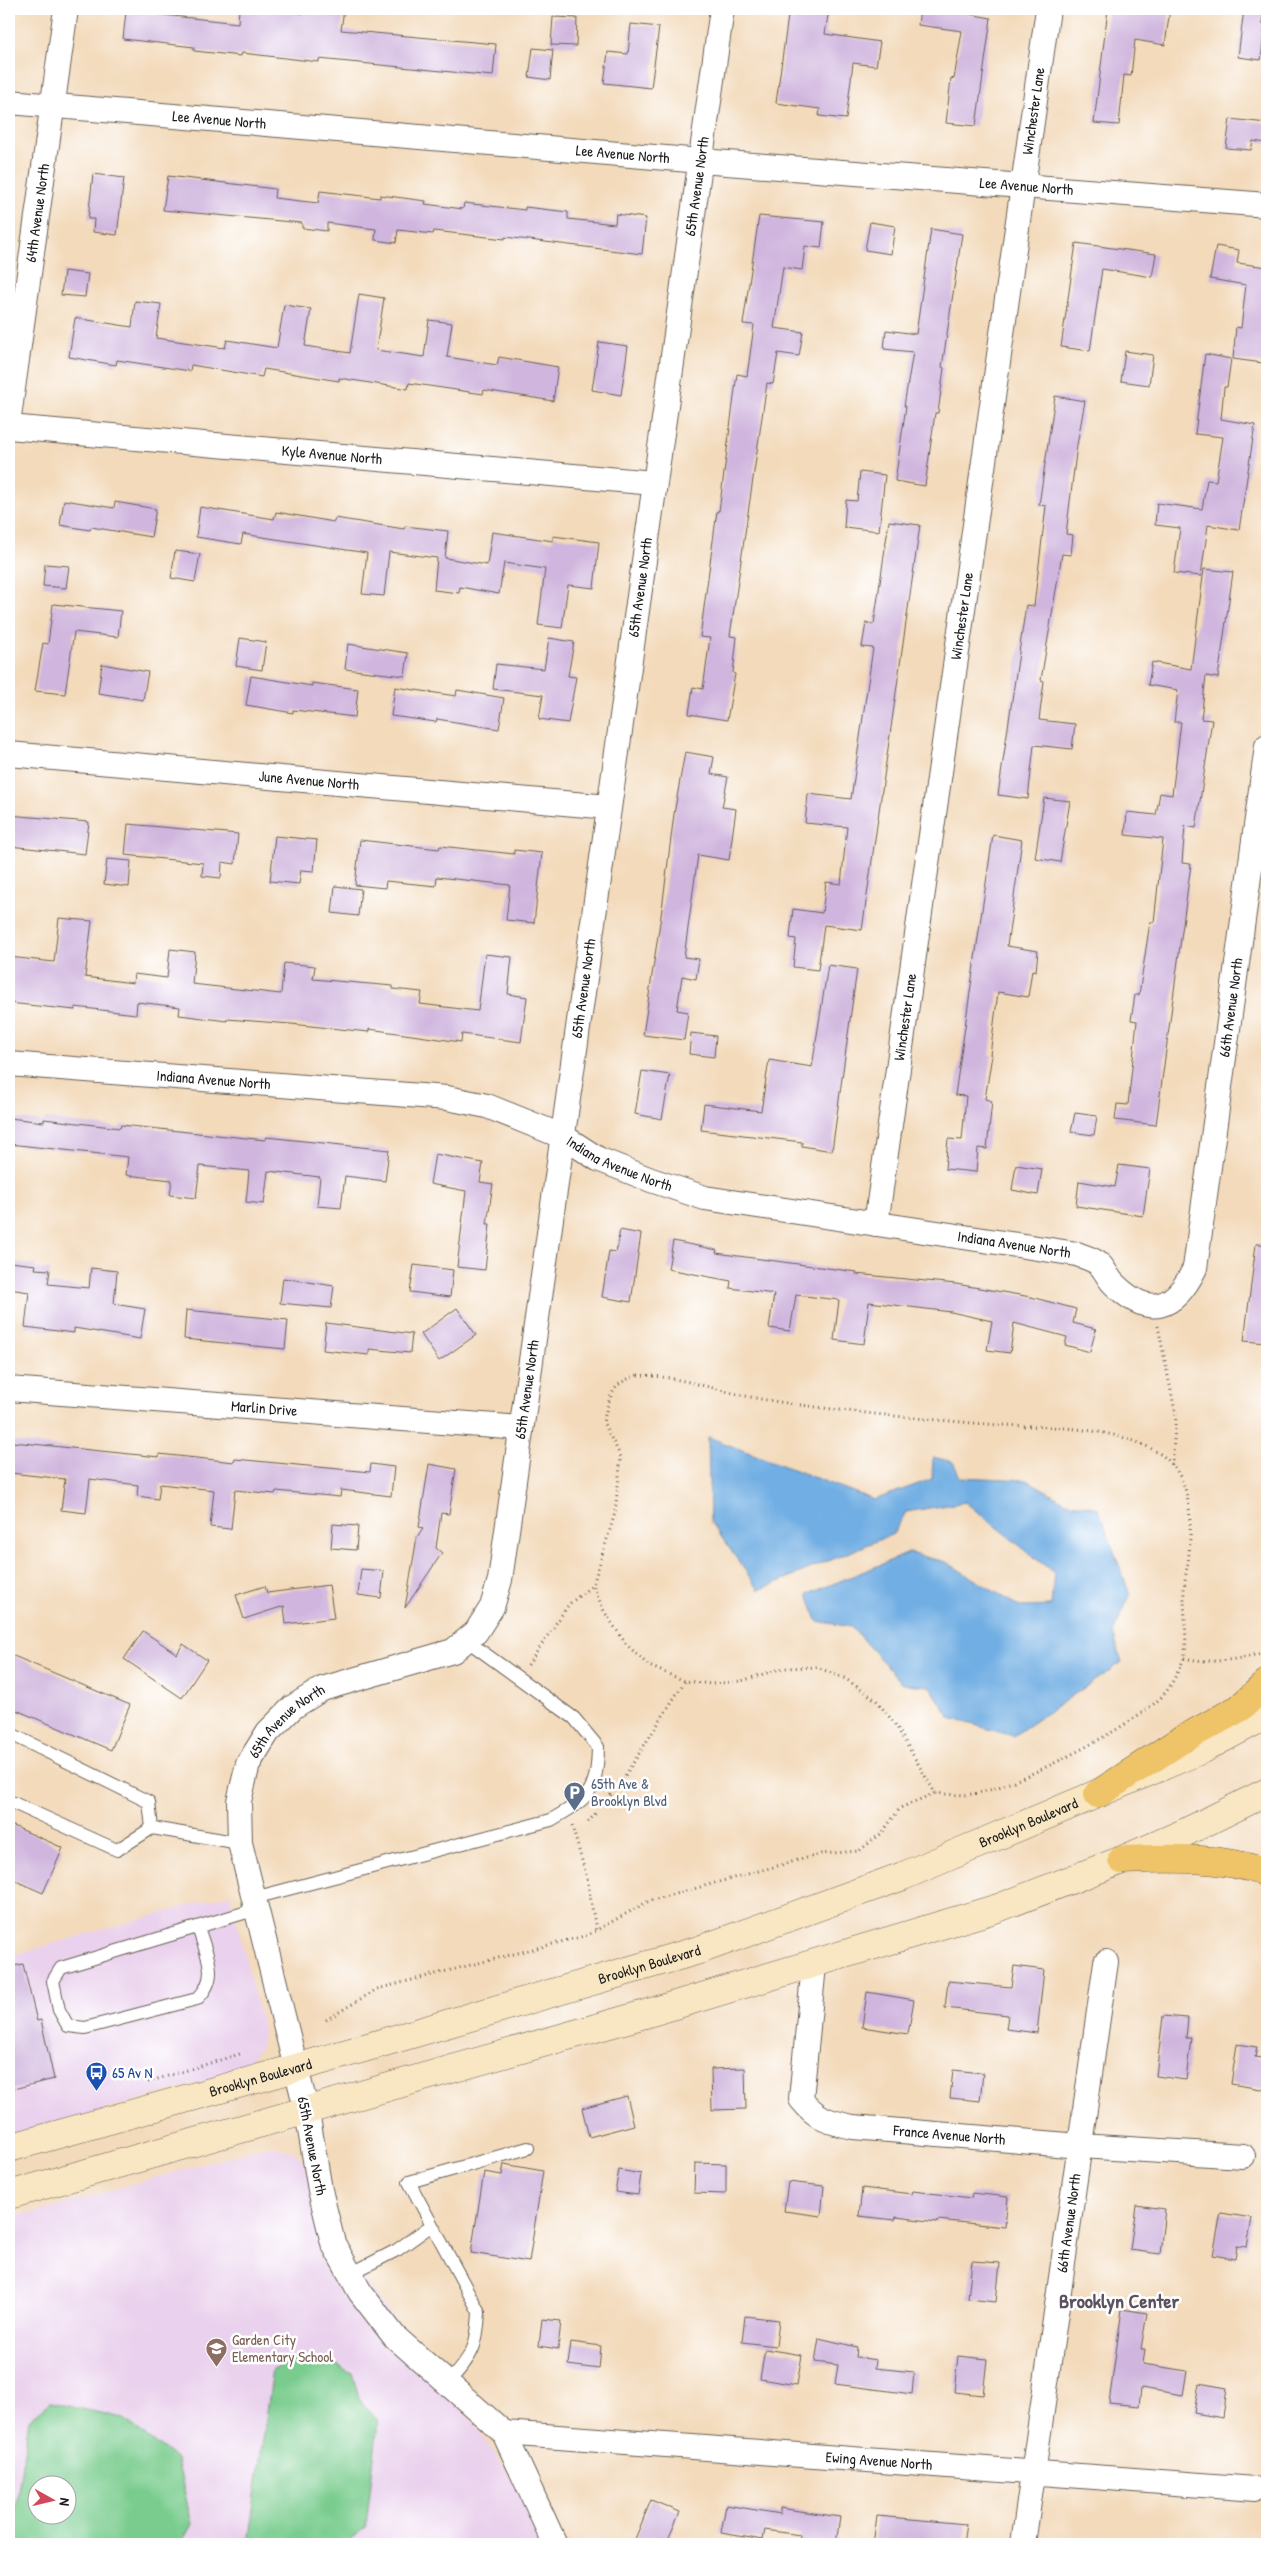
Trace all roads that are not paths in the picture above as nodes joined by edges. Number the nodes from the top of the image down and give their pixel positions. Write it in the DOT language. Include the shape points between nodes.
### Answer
graph roads {
  1 [pos="66,9"];
  2 [pos="722,9"];
  3 [pos="1048,9"];
  4 [pos="9,102"];
  5 [pos="53,105"];
  6 [pos="701,161"];
  7 [pos="1023,186"];
  8 [pos="1267,205"];
  9 [pos="9,418"];
  10 [pos="9,427"];
  11 [pos="654,483"];
  12 [pos="1267,746"];
  13 [pos="9,754"];
  14 [pos="609,807"];
  15 [pos="9,1064"];
  16 [pos="564,1137"];
  17 [pos="876,1224"];
  18 [pos="1154,1306"];
  19 [pos="9,1389"];
  20 [pos="521,1428"];
  21 [pos="466,1640"];
  22 [pos="1267,1683"];
  23 [pos="1267,1716"];
  24 [pos="9,1733"];
  25 [pos="1267,1792"];
  26 [pos="1098,1794"];
  27 [pos="9,1801"];
  28 [pos="152,1828"];
  29 [pos="240,1843"];
  30 [pos="1122,1860"];
  31 [pos="1267,1873"];
  32 [pos="255,1904"];
  33 [pos="198,1927"];
  34 [pos="1106,1962"];
  35 [pos="814,1965"];
  36 [pos="296,2068"];
  37 [pos="307,2112"];
  38 [pos="1080,2146"];
  39 [pos="9,2148"];
  40 [pos="528,2148"];
  41 [pos="1243,2156"];
  42 [pos="9,2196"];
  43 [pos="432,2225"];
  44 [pos="350,2274"];
  45 [pos="448,2383"];
  46 [pos="504,2433"];
  47 [pos="1033,2472"];
  48 [pos="1255,2489"];
  49 [pos="555,2544"];
  50 [pos="1023,2544"];
  1 -- 5 [label="street, 64th Avenue North"];
  2 -- 6 [label="street, 65th Avenue North"];
  3 -- 7 [label="street, Winchester Lane"];
  4 -- 5 [label="street, Lee Avenue North"];
  5 -- 6 [label="street, Lee Avenue North"];
  5 -- 9 [label="street, 64th Avenue North"];
  6 -- 7 [label="street, Lee Avenue North"];
  6 -- 11 [label="street, 65th Avenue North"];
  7 -- 8 [label="street, Lee Avenue North"];
  7 -- 17 [label="street, Winchester Lane"];
  10 -- 11 [label="street, Kyle Avenue North"];
  11 -- 14 [label="street, 65th Avenue North"];
  12 -- 18 [label="street, 66th Avenue North" via="1195,1268 1185,1288 1172,1301"];
  13 -- 14 [label="street, June Avenue North"];
  14 -- 16 [label="street, 65th Avenue North"];
  15 -- 16 [label="street, Indiana Avenue North" via="446,1098 487,1106"];
  16 -- 17 [label="street, Indiana Avenue North" via="598,1159 705,1198"];
  16 -- 20 [label="street, 65th Avenue North"];
  17 -- 18 [label="street, Indiana Avenue North" via="1077,1254 1099,1264 1113,1284 1134,1302"];
  19 -- 20 [label="street, Marlin Drive"];
  20 -- 21 [label="street, 65th Avenue North" via="500,1580 492,1607 476,1632"];
  21 -- 29 [label="street, 65th Avenue North" via="453,1651 322,1689 293,1707 268,1732 248,1764 240,1801"];
  21 -- 32 [label="lane" via="574,1718 598,1747 597,1776 582,1802 551,1820"];
  22 -- 26 [label="highway" via="1240,1708 1178,1742"];
  23 -- 26 [label="main road, Brooklyn Boulevard" via="1203,1749"];
  24 -- 28 [label="lane" via="149,1802"];
  25 -- 30 [label="main road"];
  26 -- 36 [label="main road, Brooklyn Boulevard" via="903,1876 699,1950"];
  27 -- 28 [label="lane" via="118,1850"];
  28 -- 29 [label="lane"];
  29 -- 32 [label="street, 65th Avenue North"];
  30 -- 31 [label="highway" via="1175,1858 1217,1862"];
  30 -- 35 [label="main road" via="998,1908"];
  32 -- 33 [label="lane"];
  32 -- 36 [label="street, 65th Avenue North"];
  33 -- 33 [label="lane" via="62,1968 53,1982 59,2010 68,2026 85,2028 198,1999 207,1989 212,1975"];
  34 -- 38 [label="street, 66th Avenue North"];
  35 -- 37 [label="main road"];
  35 -- 38 [label="street, France Avenue North" via="801,2099 812,2112 828,2122 853,2127"];
  36 -- 37 [label="street, 65th Avenue North"];
  36 -- 39 [label="main road, Brooklyn Boulevard"];
  37 -- 42 [label="main road"];
  37 -- 44 [label="street, 65th Avenue North" via="320,2190 333,2242"];
  38 -- 41 [label="street, France Avenue North"];
  38 -- 47 [label="street, 66th Avenue North"];
  40 -- 43 [label="lane" via="409,2182"];
  43 -- 44 [label="lane" via="397,2250"];
  43 -- 45 [label="lane" via="479,2312 472,2355"];
  44 -- 45 [label="street, 65th Avenue North" via="394,2336"];
  45 -- 46 [label="street, 65th Avenue North"];
  46 -- 47 [label="street, Ewing Avenue North"];
  46 -- 49 [label="street, 65th Avenue North"];
  47 -- 48 [label="street, Ewing Avenue North"];
  47 -- 50 [label="street, 66th Avenue North"];
}
